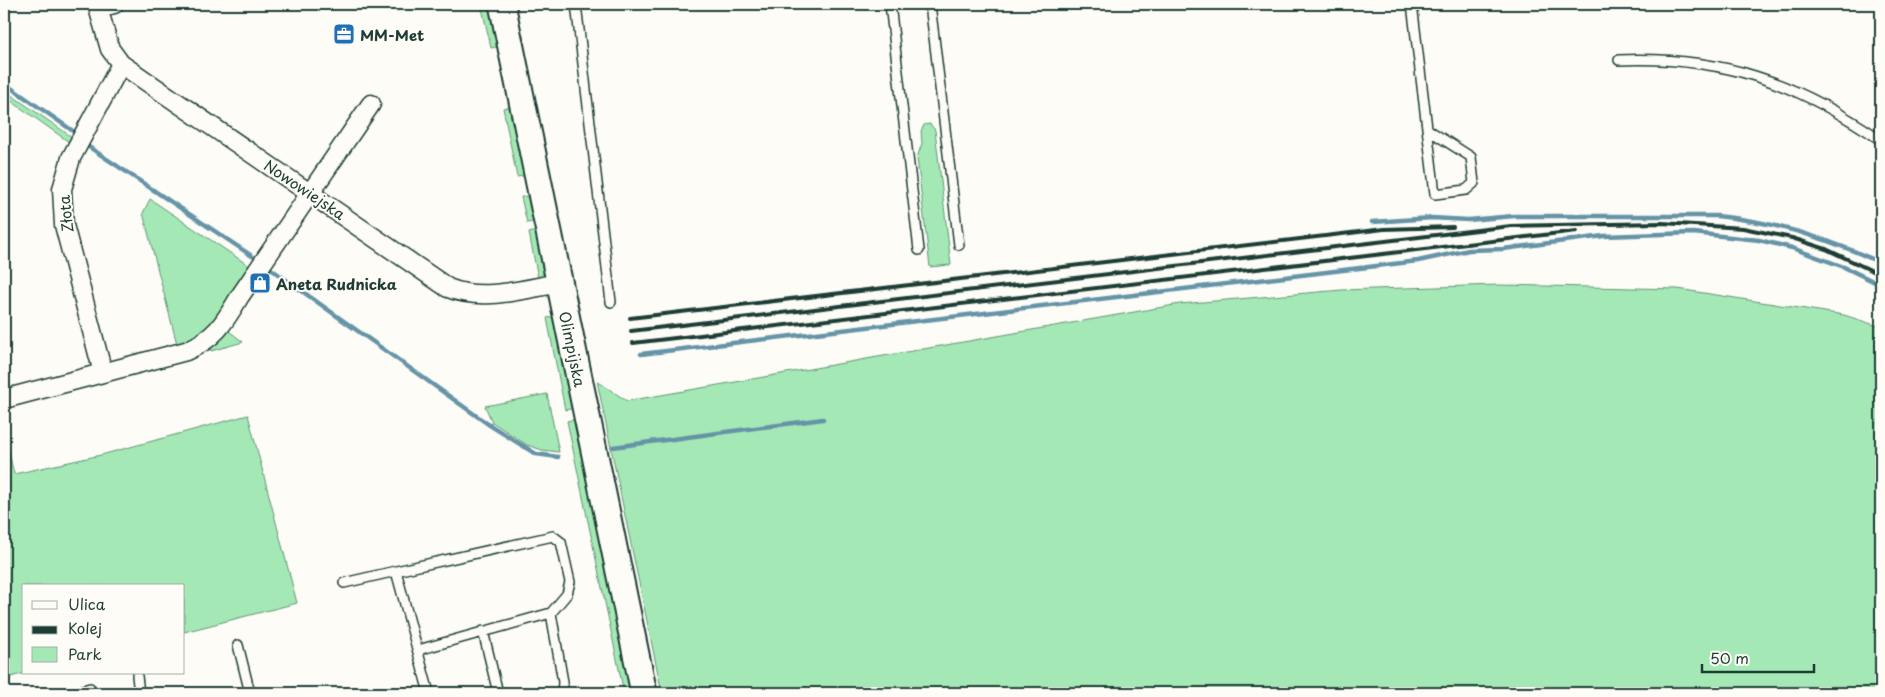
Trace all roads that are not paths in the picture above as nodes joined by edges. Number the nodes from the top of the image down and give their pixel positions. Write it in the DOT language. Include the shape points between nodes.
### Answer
graph roads {
  1 [pos="502,4"];
  2 [pos="576,4"];
  3 [pos="890,4"];
  4 [pos="930,4"];
  5 [pos="1412,4"];
  6 [pos="103,5"];
  7 [pos="1619,60"];
  8 [pos="121,64"];
  9 [pos="371,104"];
  10 [pos="1427,129"];
  11 [pos="1881,140"];
  12 [pos="311,192"];
  13 [pos="959,245"];
  14 [pos="919,250"];
  15 [pos="560,282"];
  16 [pos="611,302"];
  17 [pos="103,373"];
  18 [pos="4,399"];
  19 [pos="396,571"];
  20 [pos="344,583"];
  21 [pos="550,613"];
  22 [pos="483,631"];
  23 [pos="238,645"];
  24 [pos="418,650"];
  25 [pos="137,676"];
  26 [pos="72,693"];
  27 [pos="91,693"];
  28 [pos="139,693"];
  29 [pos="250,693"];
  30 [pos="429,693"];
  31 [pos="498,693"];
  32 [pos="562,693"];
  33 [pos="644,693"];
  1 -- 15 [label="street, Olimpijska"];
  2 -- 16 [label="lane"];
  3 -- 14 [label="lane"];
  4 -- 13 [label="lane"];
  5 -- 10 [label="lane"];
  6 -- 8 [label="street, Nowowiejska" via="110,49"];
  7 -- 11 [label="lane" via="1694,61 1731,68 1770,80 1810,98"];
  8 -- 12 [label="street, Nowowiejska"];
  8 -- 17 [label="street, Złota" via="71,158 62,189 64,226"];
  9 -- 12 [label="street"];
  10 -- 10 [label="lane" via="1435,194 1466,190 1474,183 1471,157"];
  12 -- 15 [label="street, Nowowiejska" via="448,288 463,294 477,296"];
  12 -- 17 [label="street" via="221,328 211,338 186,351"];
  15 -- 33 [label="street, Olimpijska"];
  17 -- 18 [label="street"];
  19 -- 20 [label="lane"];
  19 -- 21 [label="lane" via="553,536 561,542 570,582 567,594"];
  19 -- 24 [label="lane"];
  21 -- 22 [label="lane"];
  21 -- 32 [label="lane" via="564,682"];
  22 -- 24 [label="lane"];
  22 -- 31 [label="lane"];
  23 -- 29 [label="lane"];
  24 -- 30 [label="lane"];
  25 -- 28 [label="lane"];
  26 -- 27 [label="lane" via="90,688"];
}
